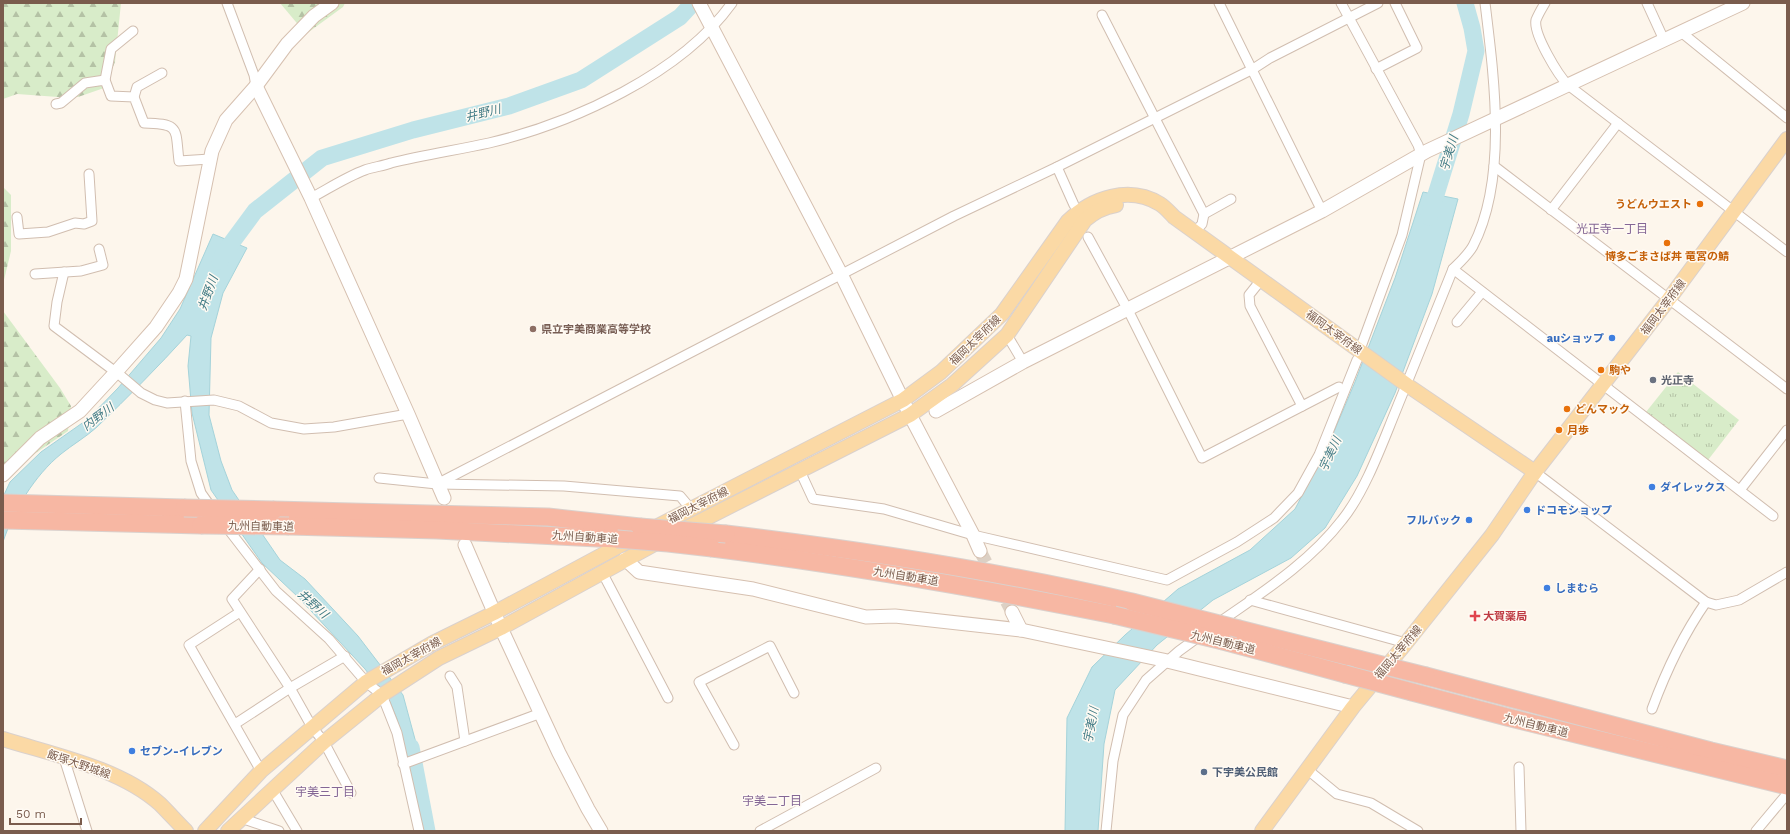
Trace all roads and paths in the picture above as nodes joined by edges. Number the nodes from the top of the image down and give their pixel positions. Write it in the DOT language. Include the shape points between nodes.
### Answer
graph roads {
  1 [pos="227,3"];
  2 [pos="332,3"];
  3 [pos="699,3"];
  4 [pos="732,3"];
  5 [pos="1219,3"];
  6 [pos="1341,3"];
  7 [pos="1378,3"];
  8 [pos="1395,3"];
  9 [pos="1485,3"];
  10 [pos="1545,3"];
  11 [pos="1647,3"];
  12 [pos="1743,3"];
  13 [pos="1102,15"];
  14 [pos="1348,18"];
  15 [pos="710,24"];
  16 [pos="133,31"];
  17 [pos="1681,32"];
  18 [pos="1664,40"];
  19 [pos="1253,69"];
  20 [pos="1376,69"];
  21 [pos="162,73"];
  22 [pos="105,80"];
  23 [pos="1568,85"];
  24 [pos="256,86"];
  25 [pos="134,97"];
  26 [pos="56,104"];
  27 [pos="1154,117"];
  28 [pos="1787,118"];
  29 [pos="1490,121"];
  30 [pos="1618,123"];
  31 [pos="1787,139"];
  32 [pos="1424,152"];
  33 [pos="210,159"];
  34 [pos="1494,166"];
  35 [pos="1056,167"];
  36 [pos="89,174"];
  37 [pos="310,197"];
  38 [pos="1231,200"];
  39 [pos="1074,205"];
  40 [pos="1550,210"];
  41 [pos="1734,210"];
  42 [pos="1322,211"];
  43 [pos="1204,214"];
  44 [pos="1174,217"];
  45 [pos="17,218"];
  46 [pos="1195,232"];
  47 [pos="1088,237"];
  48 [pos="99,249"];
  49 [pos="1787,252"];
  50 [pos="1229,257"];
  51 [pos="1453,269"];
  52 [pos="64,272"];
  53 [pos="35,274"];
  54 [pos="841,274"];
  55 [pos="1261,280"];
  56 [pos="1482,292"];
  57 [pos="1669,299"];
  58 [pos="1128,310"];
  59 [pos="1458,322"];
  60 [pos="1007,336"];
  61 [pos="1359,352"];
  62 [pos="1023,362"];
  63 [pos="118,374"];
  64 [pos="1407,385"];
  65 [pos="1603,386"];
  66 [pos="1339,387"];
  67 [pos="1787,389"];
  68 [pos="903,400"];
  69 [pos="185,401"];
  70 [pos="1302,406"];
  71 [pos="936,411"];
  72 [pos="408,414"];
  73 [pos="910,415"];
  74 [pos="1787,430"];
  75 [pos="800,471"];
  76 [pos="1535,472"];
  77 [pos="3,475"];
  78 [pos="379,478"];
  79 [pos="437,484"];
  80 [pos="1740,490"];
  81 [pos="444,498"];
  82 [pos="3,504"];
  83 [pos="691,509"];
  84 [pos="1774,516"];
  85 [pos="3,520"];
  86 [pos="973,535"];
  87 [pos="465,545"];
  88 [pos="980,551"];
  89 [pos="625,559"];
  90 [pos="260,569"];
  91 [pos="602,572"];
  92 [pos="1787,572"];
  93 [pos="1250,600"];
  94 [pos="1706,602"];
  95 [pos="240,612"];
  96 [pos="1012,612"];
  97 [pos="494,613"];
  98 [pos="501,628"];
  99 [pos="1021,630"];
  100 [pos="1406,644"];
  101 [pos="345,656"];
  102 [pos="1166,660"];
  103 [pos="450,676"];
  104 [pos="366,682"];
  105 [pos="290,688"];
  106 [pos="794,693"];
  107 [pos="382,695"];
  108 [pos="668,698"];
  109 [pos="1353,707"];
  110 [pos="1652,709"];
  111 [pos="542,713"];
  112 [pos="234,724"];
  113 [pos="312,727"];
  114 [pos="3,739"];
  115 [pos="465,741"];
  116 [pos="324,742"];
  117 [pos="734,745"];
  118 [pos="64,758"];
  119 [pos="405,764"];
  120 [pos="1519,767"];
  121 [pos="876,768"];
  122 [pos="1787,768"];
  123 [pos="1308,770"];
  124 [pos="261,771"];
  125 [pos="1787,786"];
  126 [pos="272,789"];
  127 [pos="351,793"];
  128 [pos="1787,794"];
  129 [pos="240,818"];
  130 [pos="87,831"];
  131 [pos="186,831"];
  132 [pos="205,831"];
  133 [pos="228,831"];
  134 [pos="279,831"];
  135 [pos="297,831"];
  136 [pos="419,831"];
  137 [pos="601,831"];
  138 [pos="760,831"];
  139 [pos="1106,831"];
  140 [pos="1262,831"];
  141 [pos="1418,831"];
  142 [pos="1521,831"];
  143 [pos="1756,831"];
  1 -- 24 [label="street"];
  2 -- 24 [label="street" via="314,16 287,44"];
  3 -- 15 [label="street"];
  4 -- 15 [label="street"];
  5 -- 19 [label="street"];
  6 -- 14 [label="street"];
  7 -- 14 [label="street"];
  8 -- 20 [label="street" via="1417,48"];
  9 -- 29 [label="street"];
  10 -- 23 [label="street" via="1536,20 1536,29 1560,77"];
  11 -- 18 [label="street"];
  12 -- 17 [label="street"];
  13 -- 27 [label="street"];
  14 -- 19 [label="street"];
  14 -- 20 [label="street"];
  15 -- 37 [label="street" via="666,66 593,106 550,124 490,142 364,170"];
  15 -- 54 [label="street"];
  16 -- 22 [label="street" via="111,49"];
  17 -- 18 [label="street"];
  17 -- 28 [label="street"];
  18 -- 23 [label="street"];
  19 -- 27 [label="street"];
  19 -- 42 [label="street"];
  20 -- 32 [label="street" via="1418,146"];
  21 -- 25 [label="street" via="137,87"];
  22 -- 25 [label="street" via="111,96"];
  22 -- 26 [label="street" via="85,83 61,103"];
  23 -- 29 [label="street"];
  23 -- 30 [label="street"];
  24 -- 33 [label="street" via="226,120"];
  24 -- 37 [label="street"];
  25 -- 33 [label="street" via="144,123 166,123 171,126 175,132 179,161"];
  27 -- 35 [label="street"];
  27 -- 43 [label="street"];
  29 -- 32 [label="street"];
  29 -- 34 [label="street"];
  30 -- 40 [label="street"];
  30 -- 41 [label="street"];
  31 -- 41 [label="main road, 福岡太宰府線"];
  32 -- 42 [label="street"];
  32 -- 61 [label="street" via="1402,235"];
  33 -- 63 [label="street" via="186,278 156,327"];
  34 -- 40 [label="street"];
  34 -- 51 [label="street" via="1484,218 1476,240 1466,256"];
  35 -- 39 [label="street"];
  35 -- 54 [label="street"];
  36 -- 45 [label="street" via="92,221 84,224 75,223 48,232 19,234"];
  37 -- 72 [label="street"];
  38 -- 43 [label="street"];
  40 -- 57 [label="street"];
  41 -- 49 [label="street"];
  41 -- 57 [label="main road, 福岡太宰府線"];
  42 -- 50 [label="street"];
  43 -- 46 [label="street" via="1202,224"];
  44 -- 46 [label="main road, 福岡太宰府線"];
  44 -- 60 [label="main road, 福岡太宰府線" via="1143,205 1109,206 1093,213 1078,229 1032,302"];
  44 -- 68 [label="main road, 福岡太宰府線" via="1161,204 1144,197 1127,195 1109,197 1080,210 1068,221 1002,314 941,372"];
  46 -- 50 [label="main road, 福岡太宰府線"];
  47 -- 58 [label="street"];
  48 -- 52 [label="street" via="103,265 81,271"];
  50 -- 55 [label="main road, 福岡太宰府線"];
  50 -- 58 [label="street"];
  51 -- 56 [label="street"];
  51 -- 64 [label="street"];
  52 -- 53 [label="street"];
  52 -- 63 [label="street" via="54,326"];
  54 -- 68 [label="street"];
  54 -- 79 [label="street"];
  55 -- 61 [label="main road, 福岡太宰府線"];
  55 -- 70 [label="street" via="1249,295 1250,306"];
  56 -- 59 [label="street"];
  56 -- 65 [label="street"];
  57 -- 65 [label="main road, 福岡太宰府線"];
  57 -- 67 [label="street"];
  58 -- 62 [label="street"];
  58 -- 70 [label="street" via="1202,458"];
  60 -- 62 [label="street"];
  60 -- 73 [label="main road, 福岡太宰府線" via="952,385"];
  61 -- 64 [label="main road, 福岡太宰府線"];
  61 -- 86 [label="street" via="1319,455 1298,493 1274,518 1237,542 1168,580"];
  62 -- 71 [label="street"];
  63 -- 69 [label="street" via="141,393 155,400 168,403"];
  63 -- 77 [label="street" via="80,411 40,438"];
  64 -- 76 [label="main road, 福岡太宰府線"];
  64 -- 93 [label="street" via="1381,448 1355,501 1343,519 1291,572"];
  65 -- 76 [label="main road, 福岡太宰府線"];
  65 -- 80 [label="street"];
  66 -- 70 [label="street"];
  68 -- 73 [label="street"];
  68 -- 83 [label="main road, 福岡太宰府線"];
  69 -- 72 [label="street" via="214,400 239,406 271,423 304,429 334,427"];
  69 -- 90 [label="street" via="191,461 201,494"];
  72 -- 79 [label="street"];
  73 -- 75 [label="main road, 福岡太宰府線"];
  73 -- 86 [label="street"];
  74 -- 80 [label="street"];
  75 -- 86 [label="street" via="813,499 884,509"];
  75 -- 89 [label="main road, 福岡太宰府線"];
  76 -- 94 [label="street"];
  76 -- 100 [label="main road, 福岡太宰府線" via="1492,534"];
  78 -- 79 [label="street"];
  79 -- 81 [label="street"];
  79 -- 83 [label="street" via="564,486 680,496"];
  80 -- 84 [label="street"];
  82 -- 122 [label="highway, 九州自動車道, bridge" via="548,517 726,534 900,557 1132,602 1711,751"];
  83 -- 97 [label="main road, 福岡太宰府線"];
  85 -- 125 [label="highway, 九州自動車道, bridge" via="452,530 668,543 897,574 1019,595 1114,615 1223,641 1506,717"];
  86 -- 88 [label="street"];
  87 -- 97 [label="street"];
  89 -- 91 [label="main road, 福岡太宰府線"];
  89 -- 99 [label="street" via="639,572 753,589 866,617 896,616"];
  90 -- 95 [label="street" via="232,599"];
  90 -- 101 [label="street" via="276,591"];
  91 -- 98 [label="main road, 福岡太宰府線"];
  91 -- 108 [label="street"];
  92 -- 94 [label="street" via="1739,600 1716,605"];
  93 -- 100 [label="street"];
  93 -- 102 [label="street"];
  94 -- 110 [label="street" via="1688,630"];
  95 -- 105 [label="street"];
  95 -- 112 [label="street" via="188,645"];
  96 -- 99 [label="street"];
  97 -- 98 [label="street"];
  97 -- 104 [label="main road, 福岡太宰府線" via="433,643"];
  98 -- 107 [label="main road, 福岡太宰府線" via="439,658"];
  98 -- 111 [label="street"];
  99 -- 102 [label="street"];
  100 -- 109 [label="main road, 福岡太宰府線"];
  101 -- 104 [label="street"];
  101 -- 105 [label="street"];
  102 -- 109 [label="street"];
  102 -- 139 [label="street" via="1146,680 1123,715 1113,761"];
  103 -- 115 [label="street" via="457,687"];
  104 -- 107 [label="street"];
  104 -- 113 [label="main road, 福岡太宰府線"];
  105 -- 112 [label="street"];
  105 -- 113 [label="street"];
  106 -- 117 [label="street" via="770,646 699,682"];
  107 -- 116 [label="main road, 福岡太宰府線"];
  107 -- 119 [label="street" via="397,733"];
  109 -- 123 [label="main road, 福岡太宰府線"];
  111 -- 115 [label="street"];
  111 -- 137 [label="street" via="584,802"];
  112 -- 124 [label="street"];
  113 -- 116 [label="street"];
  113 -- 124 [label="main road, 福岡太宰府線"];
  114 -- 118 [label="main road, 飯塚大野城線"];
  115 -- 119 [label="street"];
  116 -- 126 [label="main road, 福岡太宰府線"];
  116 -- 127 [label="street"];
  118 -- 130 [label="street"];
  118 -- 131 [label="main road, 飯塚大野城線" via="102,769 137,788 160,804"];
  119 -- 136 [label="street"];
  120 -- 142 [label="street"];
  121 -- 138 [label="street"];
  123 -- 140 [label="main road, 福岡太宰府線"];
  123 -- 141 [label="street" via="1337,794 1371,803"];
  124 -- 132 [label="main road, 福岡太宰府線"];
  126 -- 129 [label="main road, 福岡太宰府線"];
  126 -- 135 [label="street"];
  128 -- 143 [label="street"];
  129 -- 133 [label="main road, 福岡太宰府線"];
  129 -- 134 [label="street"];
}
